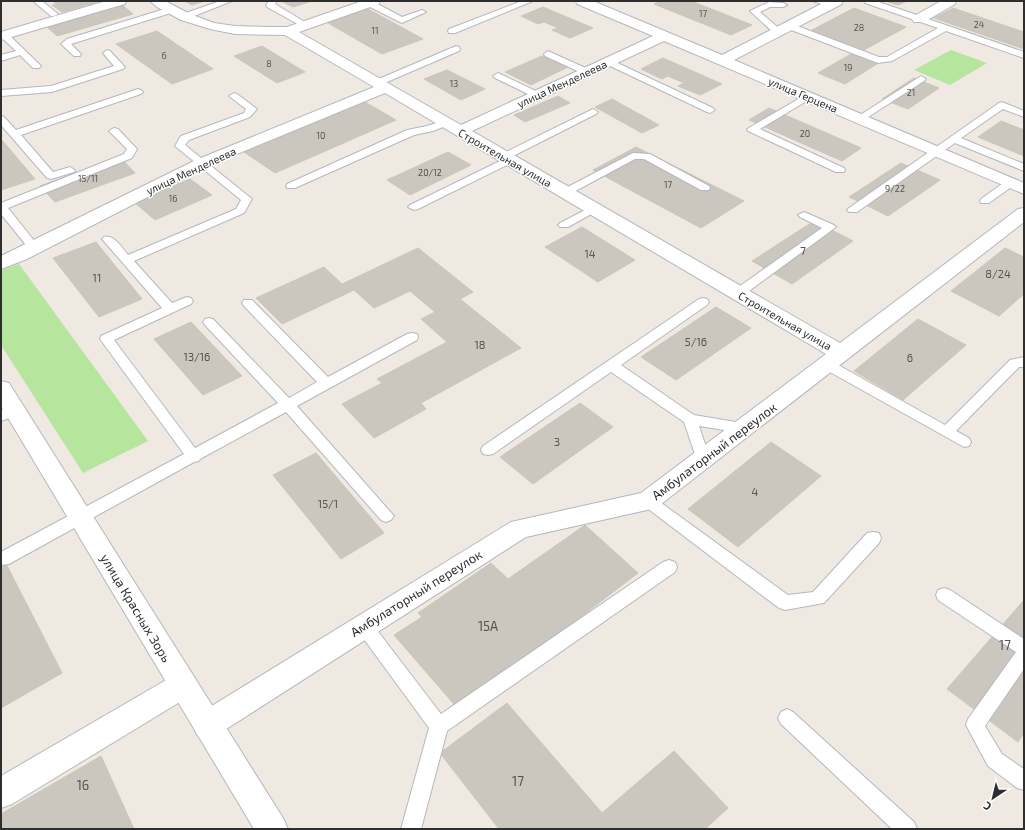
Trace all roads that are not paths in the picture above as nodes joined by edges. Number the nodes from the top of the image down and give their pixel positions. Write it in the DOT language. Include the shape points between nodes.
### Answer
graph roads {
  1 [pos="37,1"];
  2 [pos="120,1"];
  3 [pos="156,1"];
  4 [pos="228,1"];
  5 [pos="273,1"];
  6 [pos="529,1"];
  7 [pos="585,1"];
  8 [pos="868,1"];
  9 [pos="950,1"];
  10 [pos="372,2"];
  11 [pos="827,2"];
  12 [pos="784,5"];
  13 [pos="171,10"];
  14 [pos="422,12"];
  15 [pos="54,14"];
  16 [pos="186,16"];
  17 [pos="919,18"];
  18 [pos="306,25"];
  19 [pos="945,28"];
  20 [pos="783,29"];
  21 [pos="288,31"];
  22 [pos="452,31"];
  23 [pos="2,35"];
  24 [pos="664,36"];
  25 [pos="456,49"];
  26 [pos="22,52"];
  27 [pos="107,53"];
  28 [pos="77,54"];
  29 [pos="548,54"];
  30 [pos="1024,55"];
  31 [pos="1,58"];
  32 [pos="722,61"];
  33 [pos="609,62"];
  34 [pos="36,66"];
  35 [pos="587,72"];
  36 [pos="498,76"];
  37 [pos="921,79"];
  38 [pos="381,86"];
  39 [pos="138,92"];
  40 [pos="1,93"];
  41 [pos="234,96"];
  42 [pos="537,96"];
  43 [pos="807,97"];
  44 [pos="710,110"];
  45 [pos="593,112"];
  46 [pos="1024,114"];
  47 [pos="859,119"];
  48 [pos="1,120"];
  49 [pos="445,123"];
  50 [pos="114,131"];
  51 [pos="460,131"];
  52 [pos="14,134"];
  53 [pos="954,139"];
  54 [pos="936,152"];
  55 [pos="506,159"];
  56 [pos="202,163"];
  57 [pos="83,166"];
  58 [pos="1024,168"];
  59 [pos="840,170"];
  60 [pos="1010,183"];
  61 [pos="291,186"];
  62 [pos="705,188"];
  63 [pos="1024,189"];
  64 [pos="564,193"];
  65 [pos="985,201"];
  66 [pos="414,207"];
  67 [pos="593,210"];
  68 [pos="853,210"];
  69 [pos="1024,213"];
  70 [pos="804,215"];
  71 [pos="564,225"];
  72 [pos="108,239"];
  73 [pos="34,248"];
  74 [pos="126,260"];
  75 [pos="1,263"];
  76 [pos="737,294"];
  77 [pos="187,301"];
  78 [pos="703,302"];
  79 [pos="248,303"];
  80 [pos="170,309"];
  81 [pos="209,322"];
  82 [pos="412,337"];
  83 [pos="833,359"];
  84 [pos="1024,362"];
  85 [pos="611,365"];
  86 [pos="327,384"];
  87 [pos="1,388"];
  88 [pos="288,405"];
  89 [pos="8,413"];
  90 [pos="690,418"];
  91 [pos="743,428"];
  92 [pos="946,432"];
  93 [pos="964,442"];
  94 [pos="488,450"];
  95 [pos="194,457"];
  96 [pos="703,459"];
  97 [pos="648,501"];
  98 [pos="386,516"];
  99 [pos="82,518"];
  100 [pos="873,538"];
  101 [pos="4,559"];
  102 [pos="669,567"];
  103 [pos="944,595"];
  104 [pos="364,626"];
  105 [pos="1024,648"];
  106 [pos="1024,655"];
  107 [pos="183,685"];
  108 [pos="787,718"];
  109 [pos="207,725"];
  110 [pos="439,726"];
  111 [pos="1024,781"];
  112 [pos="1,794"];
  113 [pos="272,829"];
  114 [pos="411,829"];
  115 [pos="907,829"];
  1 -- 15 [label="lane"];
  2 -- 23 [label="street"];
  3 -- 13 [label="street, Строительная улица"];
  4 -- 16 [label="lane"];
  5 -- 18 [label="lane" via="270,5"];
  6 -- 22 [label="lane"];
  7 -- 24 [label="street, улица Герцена"];
  8 -- 17 [label="lane"];
  9 -- 17 [label="street"];
  10 -- 14 [label="lane" via="402,20"];
  10 -- 18 [label="street"];
  11 -- 20 [label="street"];
  12 -- 20 [label="lane" via="769,4 754,11"];
  13 -- 16 [label="street, Строительная улица"];
  13 -- 28 [label="lane" via="66,44"];
  16 -- 21 [label="street, Строительная улица" via="204,24 243,30"];
  17 -- 19 [label="lane"];
  18 -- 21 [label="street"];
  19 -- 20 [label="lane" via="889,59 878,60"];
  19 -- 30 [label="lane"];
  20 -- 32 [label="street"];
  21 -- 38 [label="street, Строительная улица"];
  23 -- 26 [label="lane"];
  24 -- 32 [label="street, улица Герцена"];
  24 -- 33 [label="street, улица Менделеева"];
  25 -- 38 [label="lane"];
  26 -- 31 [label="lane"];
  26 -- 34 [label="lane"];
  27 -- 40 [label="lane" via="120,67 52,89"];
  29 -- 35 [label="lane"];
  32 -- 43 [label="street, улица Герцена"];
  33 -- 35 [label="street, улица Менделеева"];
  33 -- 44 [label="lane"];
  35 -- 42 [label="street, улица Менделеева"];
  36 -- 42 [label="lane"];
  37 -- 47 [label="lane"];
  38 -- 49 [label="street, Строительная улица"];
  38 -- 56 [label="street, улица Менделеева"];
  39 -- 52 [label="lane"];
  41 -- 56 [label="lane" via="252,109 247,115 185,138 180,146"];
  42 -- 51 [label="street, улица Менделеева"];
  43 -- 47 [label="street, улица Герцена"];
  43 -- 59 [label="lane" via="752,129"];
  45 -- 55 [label="lane"];
  46 -- 53 [label="lane" via="1002,105"];
  47 -- 54 [label="street, улица Герцена"];
  48 -- 52 [label="lane"];
  49 -- 51 [label="street, Строительная улица"];
  49 -- 61 [label="lane" via="411,132"];
  50 -- 73 [label="lane" via="132,148 128,156 1,207"];
  51 -- 55 [label="street, Строительная улица"];
  52 -- 57 [label="lane" via="51,176"];
  53 -- 54 [label="lane"];
  53 -- 58 [label="lane"];
  54 -- 60 [label="street, улица Герцена"];
  54 -- 68 [label="lane"];
  55 -- 64 [label="street, Строительная улица"];
  55 -- 66 [label="lane"];
  56 -- 73 [label="street, улица Менделеева"];
  56 -- 74 [label="lane" via="247,199 240,211"];
  60 -- 63 [label="street, улица Герцена"];
  60 -- 65 [label="lane"];
  62 -- 64 [label="lane" via="646,156 633,156"];
  64 -- 67 [label="street, Строительная улица"];
  67 -- 71 [label="lane"];
  67 -- 76 [label="street, Строительная улица"];
  69 -- 83 [label="street, Амбулаторный переулок"];
  70 -- 76 [label="lane" via="830,227"];
  72 -- 74 [label="lane"];
  73 -- 75 [label="street, улица Менделеева"];
  74 -- 80 [label="lane"];
  76 -- 83 [label="street, Строительная улица"];
  77 -- 80 [label="lane"];
  78 -- 85 [label="lane"];
  79 -- 86 [label="lane"];
  80 -- 95 [label="lane" via="106,339"];
  81 -- 88 [label="lane"];
  82 -- 86 [label="lane"];
  83 -- 91 [label="street, Амбулаторный переулок"];
  83 -- 92 [label="lane"];
  84 -- 92 [label="lane" via="1015,363"];
  85 -- 90 [label="lane"];
  85 -- 94 [label="lane"];
  86 -- 88 [label="lane"];
  87 -- 89 [label="street, улица Красных Зорь"];
  88 -- 95 [label="lane"];
  88 -- 98 [label="lane"];
  89 -- 99 [label="street, улица Красных Зорь"];
  90 -- 91 [label="lane"];
  90 -- 96 [label="lane"];
  91 -- 96 [label="street, Амбулаторный переулок"];
  92 -- 93 [label="lane"];
  95 -- 99 [label="lane"];
  96 -- 97 [label="street, Амбулаторный переулок"];
  97 -- 100 [label="lane" via="784,603 818,598"];
  97 -- 104 [label="street, Амбулаторный переулок" via="520,529"];
  99 -- 101 [label="lane"];
  99 -- 107 [label="street, улица Красных Зорь"];
  102 -- 110 [label="lane"];
  103 -- 105 [label="lane"];
  104 -- 109 [label="street, Амбулаторный переулок"];
  104 -- 110 [label="lane"];
  106 -- 111 [label="lane" via="975,725 995,760"];
  107 -- 109 [label="street, улица Красных Зорь"];
  107 -- 112 [label="street"];
  108 -- 115 [label="lane"];
  109 -- 113 [label="street, улица Красных Зорь"];
  110 -- 114 [label="lane"];
}
